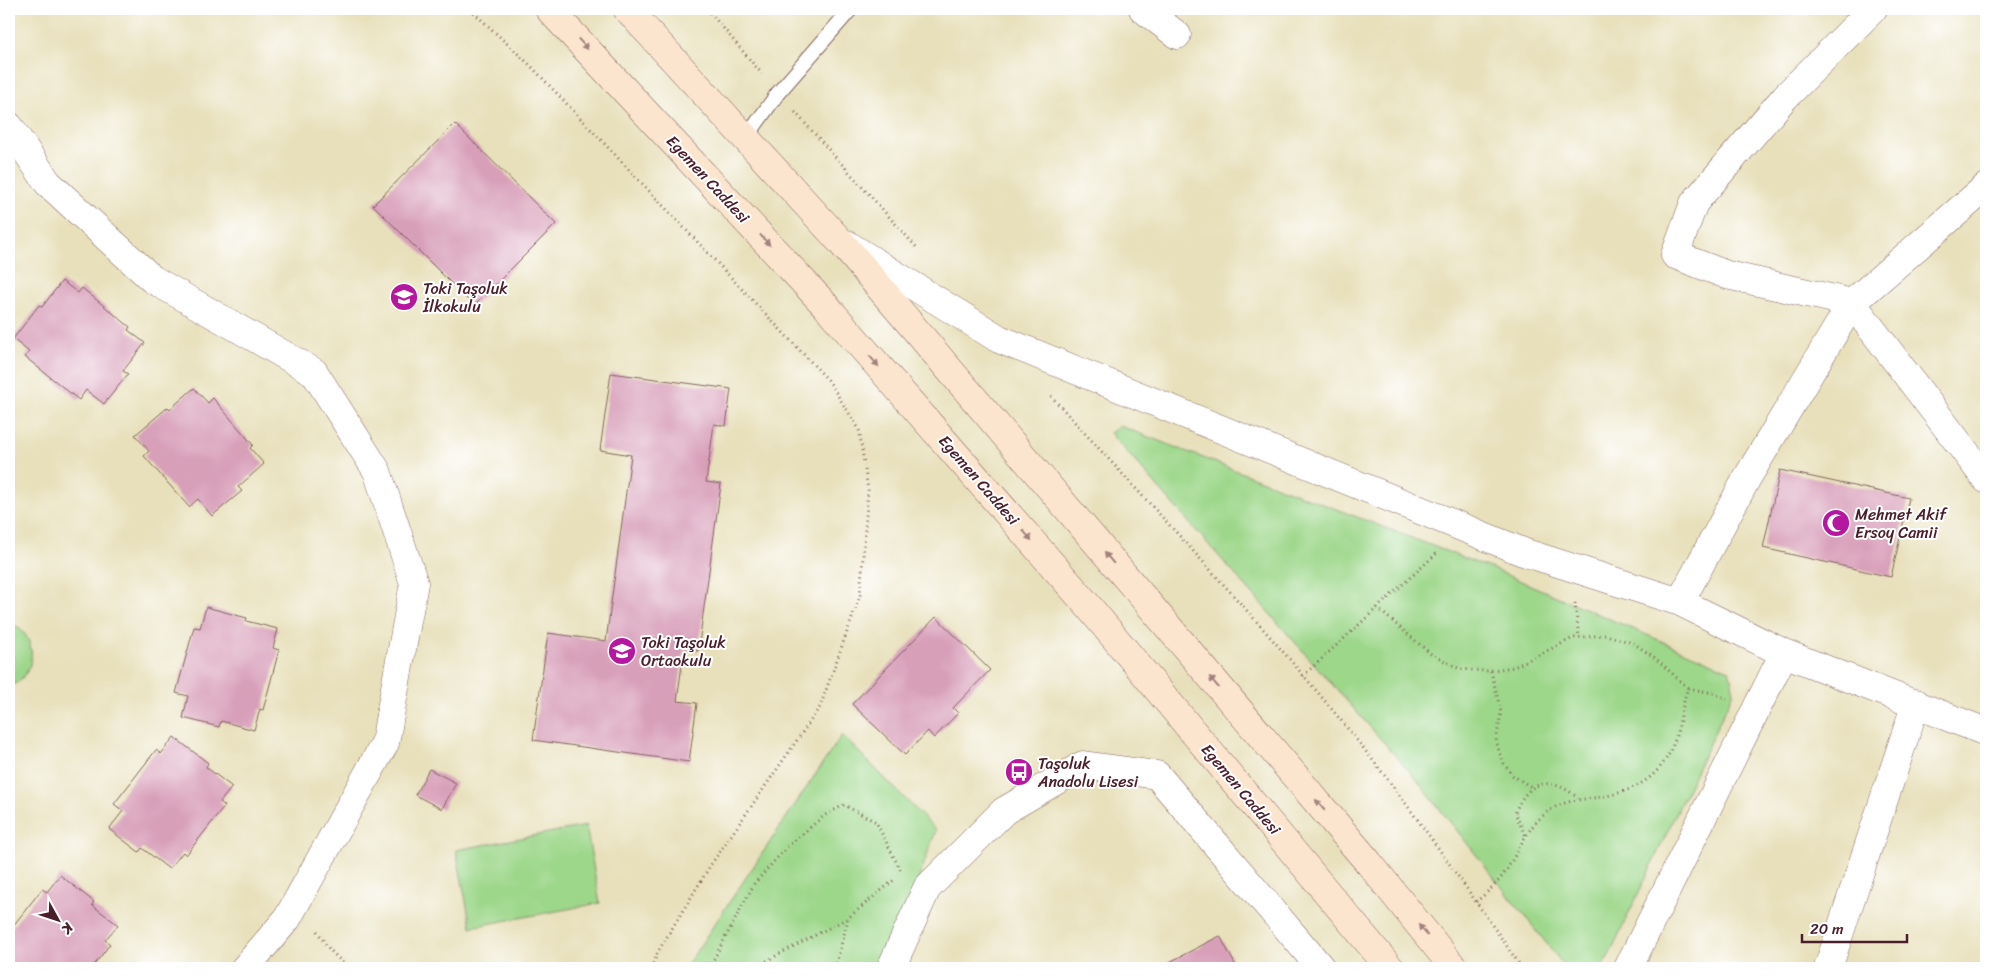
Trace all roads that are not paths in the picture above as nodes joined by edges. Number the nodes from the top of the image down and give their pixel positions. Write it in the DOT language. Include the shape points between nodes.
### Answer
graph roads {
  1 [pos="549,9"];
  2 [pos="627,9"];
  3 [pos="851,9"];
  4 [pos="1143,9"];
  5 [pos="1873,9"];
  6 [pos="1177,35"];
  7 [pos="9,126"];
  8 [pos="746,138"];
  9 [pos="1986,187"];
  10 [pos="840,241"];
  11 [pos="1852,303"];
  12 [pos="1986,478"];
  13 [pos="1680,602"];
  14 [pos="1784,653"];
  15 [pos="1916,703"];
  16 [pos="1986,732"];
  17 [pos="245,968"];
  18 [pos="891,968"];
  19 [pos="1321,968"];
  20 [pos="1390,968"];
  21 [pos="1454,968"];
  22 [pos="1628,968"];
  23 [pos="1828,968"];
  1 -- 20 [label="main road, Egemen Caddesi, one-way" via="826,306 1084,600"];
  2 -- 8 [label="main road"];
  3 -- 8 [label="lane" via="778,93"];
  4 -- 6 [label="street"];
  5 -- 11 [label="street" via="1785,97 1694,204 1675,255 1727,275"];
  7 -- 17 [label="street" via="48,183 152,279 314,372 377,472 414,583 384,744 287,919"];
  8 -- 10 [label="main road"];
  9 -- 11 [label="street"];
  10 -- 13 [label="street" via="999,339 1523,552"];
  21 -- 10 [label="main road, one-way"];
  11 -- 12 [label="street"];
  11 -- 13 [label="street" via="1747,478"];
  13 -- 14 [label="street"];
  14 -- 15 [label="street"];
  14 -- 22 [label="street"];
  15 -- 16 [label="street"];
  15 -- 23 [label="street"];
  18 -- 19 [label="street" via="927,888 1004,811 1083,765 1157,775"];
}
